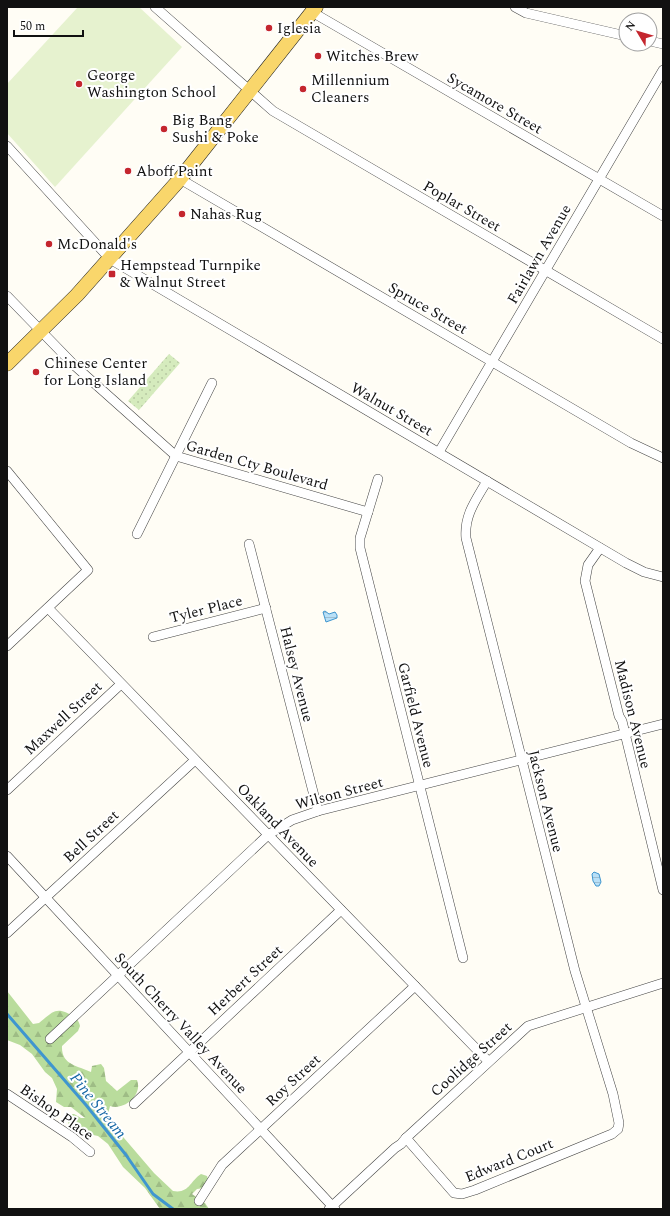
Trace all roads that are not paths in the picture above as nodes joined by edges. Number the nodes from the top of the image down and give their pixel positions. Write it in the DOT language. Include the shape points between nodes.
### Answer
graph roads {
  1 [pos="155,7"];
  2 [pos="515,7"];
  3 [pos="314,9"];
  4 [pos="618,34"];
  5 [pos="663,70"];
  6 [pos="251,91"];
  7 [pos="7,146"];
  8 [pos="180,179"];
  9 [pos="599,180"];
  10 [pos="663,216"];
  11 [pos="110,259"];
  12 [pos="546,271"];
  13 [pos="7,296"];
  14 [pos="40,331"];
  15 [pos="663,339"];
  16 [pos="492,362"];
  17 [pos="7,364"];
  18 [pos="212,383"];
  19 [pos="439,452"];
  20 [pos="176,456"];
  21 [pos="663,458"];
  22 [pos="7,471"];
  23 [pos="378,479"];
  24 [pos="487,481"];
  25 [pos="368,512"];
  26 [pos="137,534"];
  27 [pos="249,544"];
  28 [pos="600,548"];
  29 [pos="663,577"];
  30 [pos="48,608"];
  31 [pos="266,608"];
  32 [pos="153,637"];
  33 [pos="8,643"];
  34 [pos="121,684"];
  35 [pos="663,724"];
  36 [pos="624,734"];
  37 [pos="194,760"];
  38 [pos="522,760"];
  39 [pos="420,786"];
  40 [pos="7,790"];
  41 [pos="318,811"];
  42 [pos="268,835"];
  43 [pos="7,856"];
  44 [pos="663,890"];
  45 [pos="46,897"];
  46 [pos="341,910"];
  47 [pos="7,933"];
  48 [pos="463,958"];
  49 [pos="118,974"];
  50 [pos="663,983"];
  51 [pos="414,986"];
  52 [pos="585,1007"];
  53 [pos="50,1039"];
  54 [pos="189,1052"];
  55 [pos="488,1061"];
  56 [pos="7,1094"];
  57 [pos="134,1104"];
  58 [pos="261,1129"];
  59 [pos="618,1130"];
  60 [pos="406,1138"];
  61 [pos="90,1152"];
  62 [pos="199,1200"];
  63 [pos="332,1208"];
  1 -- 6 [label="street, Poplar Street"];
  2 -- 4 [label="street" via="526,14"];
  3 -- 6 [label="main road"];
  3 -- 9 [label="street, Sycamore Street"];
  5 -- 9 [label="street, Fairlawn Avenue"];
  6 -- 8 [label="main road"];
  6 -- 12 [label="street, Poplar Street" via="273,111"];
  7 -- 11 [label="street, Walnut Street"];
  8 -- 11 [label="main road"];
  8 -- 16 [label="street, Spruce Street"];
  9 -- 10 [label="street, Sycamore Street"];
  9 -- 12 [label="street, Fairlawn Avenue"];
  11 -- 14 [label="main road"];
  11 -- 19 [label="street, Walnut Street"];
  12 -- 15 [label="street, Poplar Street"];
  12 -- 16 [label="street, Fairlawn Avenue"];
  13 -- 14 [label="street, Garden Cty Boulevard"];
  14 -- 17 [label="main road"];
  14 -- 20 [label="street, Garden Cty Boulevard" via="75,366"];
  16 -- 19 [label="street, Fairlawn Avenue"];
  16 -- 21 [label="street, Spruce Street" via="631,444"];
  18 -- 20 [label="street"];
  19 -- 24 [label="street, Walnut Street"];
  20 -- 25 [label="street, Garden Cty Boulevard"];
  20 -- 26 [label="street"];
  22 -- 30 [label="street" via="88,570"];
  23 -- 25 [label="street, Garfield Avenue"];
  24 -- 28 [label="street, Walnut Street"];
  24 -- 38 [label="street, Jackson Avenue" via="468,512 466,538"];
  25 -- 39 [label="street, Garfield Avenue" via="360,538 360,548"];
  27 -- 31 [label="street, Halsey Avenue"];
  28 -- 29 [label="street, Walnut Street" via="644,572"];
  28 -- 36 [label="street, Madison Avenue" via="588,565 586,581"];
  30 -- 33 [label="street"];
  30 -- 34 [label="street, Oakland Avenue"];
  31 -- 32 [label="street, Tyler Place"];
  31 -- 41 [label="street, Halsey Avenue"];
  34 -- 37 [label="street, Oakland Avenue"];
  34 -- 40 [label="street, Maxwell Street"];
  35 -- 36 [label="street, Wilson Street"];
  36 -- 38 [label="street, Wilson Street"];
  36 -- 44 [label="street, Madison Avenue"];
  37 -- 42 [label="street, Oakland Avenue"];
  37 -- 45 [label="street, Bell Street"];
  38 -- 39 [label="street, Wilson Street"];
  38 -- 52 [label="street, Jackson Avenue"];
  39 -- 41 [label="street, Wilson Street"];
  39 -- 48 [label="street, Garfield Avenue"];
  41 -- 42 [label="street, Wilson Street" via="292,820"];
  42 -- 46 [label="street, Oakland Avenue"];
  42 -- 49 [label="street, Wilson Street"];
  43 -- 45 [label="street, South Cherry Valley Avenue"];
  45 -- 47 [label="street, Bell Street"];
  45 -- 49 [label="street, South Cherry Valley Avenue"];
  46 -- 51 [label="street, Oakland Avenue"];
  46 -- 54 [label="street, Herbert Street"];
  49 -- 53 [label="street, Wilson Street"];
  49 -- 54 [label="street, South Cherry Valley Avenue"];
  50 -- 52 [label="street, Coolidge Street"];
  51 -- 55 [label="street, Oakland Avenue"];
  51 -- 58 [label="street, Roy Street"];
  52 -- 55 [label="street, Coolidge Street" via="528,1026"];
  52 -- 59 [label="street, Jackson Avenue" via="613,1094"];
  54 -- 57 [label="street, Herbert Street"];
  54 -- 58 [label="street, South Cherry Valley Avenue"];
  55 -- 60 [label="street, Coolidge Street"];
  56 -- 61 [label="street, Bishop Place"];
  58 -- 62 [label="street, Roy Street" via="222,1165"];
  58 -- 63 [label="street, South Cherry Valley Avenue"];
  59 -- 60 [label="street, Edward Court" via="462,1194 454,1193"];
  60 -- 63 [label="street, Coolidge Street"];
}
